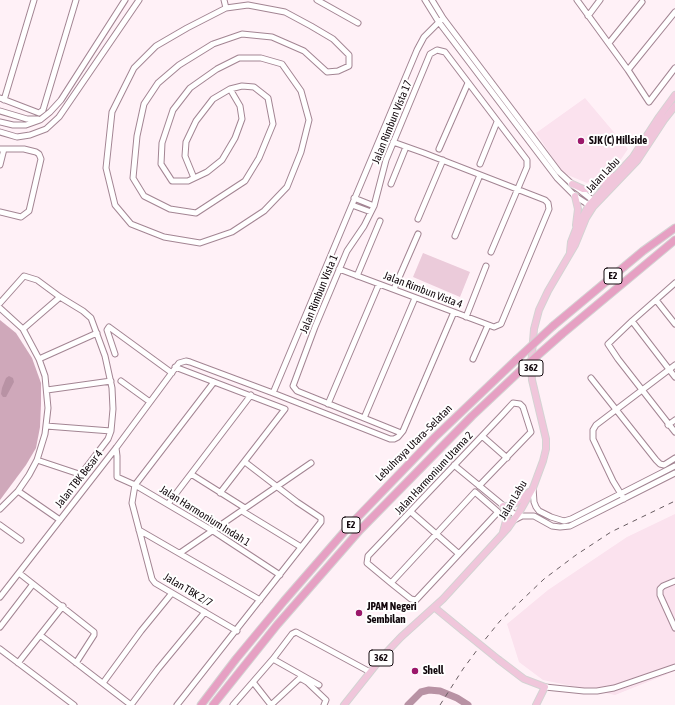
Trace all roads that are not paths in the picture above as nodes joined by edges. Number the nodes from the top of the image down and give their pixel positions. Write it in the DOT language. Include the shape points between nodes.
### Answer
graph roads {
  1 [pos="34,0"];
  2 [pos="76,0"];
  3 [pos="125,0"];
  4 [pos="139,0"];
  5 [pos="224,0"];
  6 [pos="317,0"];
  7 [pos="425,0"];
  8 [pos="432,0"];
  9 [pos="577,0"];
  10 [pos="600,0"];
  11 [pos="642,2"];
  12 [pos="226,8"];
  13 [pos="675,12"];
  14 [pos="588,16"];
  15 [pos="441,20"];
  16 [pos="358,23"];
  17 [pos="609,43"];
  18 [pos="675,68"];
  19 [pos="628,70"];
  20 [pos="468,83"];
  21 [pos="230,89"];
  22 [pos="675,95"];
  23 [pos="2,99"];
  24 [pos="675,106"];
  25 [pos="0,111"];
  26 [pos="40,120"];
  27 [pos="0,122"];
  28 [pos="497,122"];
  29 [pos="0,132"];
  30 [pos="533,141"];
  31 [pos="393,142"];
  32 [pos="406,147"];
  33 [pos="2,149"];
  34 [pos="439,149"];
  35 [pos="443,160"];
  36 [pos="480,164"];
  37 [pos="0,165"];
  38 [pos="622,169"];
  39 [pos="480,175"];
  40 [pos="194,178"];
  41 [pos="391,184"];
  42 [pos="572,184"];
  43 [pos="518,190"];
  44 [pos="575,196"];
  45 [pos="354,198"];
  46 [pos="593,204"];
  47 [pos="352,205"];
  48 [pos="374,206"];
  49 [pos="0,212"];
  50 [pos="371,212"];
  51 [pos="418,219"];
  52 [pos="380,221"];
  53 [pos="675,228"];
  54 [pos="576,229"];
  55 [pos="418,234"];
  56 [pos="455,236"];
  57 [pos="675,240"];
  58 [pos="491,252"];
  59 [pos="570,254"];
  60 [pos="486,266"];
  61 [pos="339,269"];
  62 [pos="358,276"];
  63 [pos="675,283"];
  64 [pos="379,284"];
  65 [pos="394,289"];
  66 [pos="60,297"];
  67 [pos="415,298"];
  68 [pos="656,300"];
  69 [pos="0,303"];
  70 [pos="0,308"];
  71 [pos="454,312"];
  72 [pos="466,317"];
  73 [pos="632,321"];
  74 [pos="675,324"];
  75 [pos="488,325"];
  76 [pos="23,329"];
  77 [pos="97,333"];
  78 [pos="115,354"];
  79 [pos="39,359"];
  80 [pos="473,359"];
  81 [pos="675,365"];
  82 [pos="175,367"];
  83 [pos="669,369"];
  84 [pos="172,373"];
  85 [pos="591,378"];
  86 [pos="675,378"];
  87 [pos="111,381"];
  88 [pos="121,381"];
  89 [pos="214,382"];
  90 [pos="47,390"];
  91 [pos="642,390"];
  92 [pos="273,393"];
  93 [pos="250,395"];
  94 [pos="150,402"];
  95 [pos="328,404"];
  96 [pos="616,410"];
  97 [pos="364,418"];
  98 [pos="675,420"];
  99 [pos="668,425"];
  100 [pos="46,426"];
  101 [pos="111,431"];
  102 [pos="675,432"];
  103 [pos="401,433"];
  104 [pos="482,436"];
  105 [pos="116,448"];
  106 [pos="507,458"];
  107 [pos="675,458"];
  108 [pos="37,460"];
  109 [pos="245,462"];
  110 [pos="311,463"];
  111 [pos="454,465"];
  112 [pos="675,466"];
  113 [pos="675,473"];
  114 [pos="191,474"];
  115 [pos="135,485"];
  116 [pos="277,486"];
  117 [pos="479,486"];
  118 [pos="533,488"];
  119 [pos="18,491"];
  120 [pos="220,493"];
  121 [pos="620,493"];
  122 [pos="624,499"];
  123 [pos="168,504"];
  124 [pos="504,507"];
  125 [pos="0,509"];
  126 [pos="244,510"];
  127 [pos="411,512"];
  128 [pos="515,518"];
  129 [pos="60,520"];
  130 [pos="0,525"];
  131 [pos="139,530"];
  132 [pos="213,532"];
  133 [pos="436,535"];
  134 [pos="502,535"];
  135 [pos="21,540"];
  136 [pos="301,547"];
  137 [pos="180,553"];
  138 [pos="459,554"];
  139 [pos="19,573"];
  140 [pos="280,575"];
  141 [pos="675,580"];
  142 [pos="391,583"];
  143 [pos="34,584"];
  144 [pos="172,593"];
  145 [pos="0,597"];
  146 [pos="443,599"];
  147 [pos="260,600"];
  148 [pos="62,606"];
  149 [pos="434,607"];
  150 [pos="205,612"];
  151 [pos="442,614"];
  152 [pos="423,617"];
  153 [pos="0,627"];
  154 [pos="675,628"];
  155 [pos="236,631"];
  156 [pos="40,635"];
  157 [pos="0,649"];
  158 [pos="273,659"];
  159 [pos="76,662"];
  160 [pos="18,663"];
  161 [pos="675,667"];
  162 [pos="370,672"];
  163 [pos="253,682"];
  164 [pos="103,683"];
  165 [pos="319,685"];
  166 [pos="545,688"];
  167 [pos="325,704"];
  168 [pos="74,705"];
  169 [pos="131,705"];
  170 [pos="177,705"];
  171 [pos="201,705"];
  172 [pos="214,705"];
  173 [pos="233,705"];
  174 [pos="271,705"];
  175 [pos="344,705"];
  176 [pos="536,705"];
  1 -- 23 [label="street"];
  2 -- 23 [label="street" via="43,110 39,113"];
  3 -- 26 [label="street" via="61,100"];
  4 -- 29 [label="street" via="59,117 46,129 30,135 17,137"];
  5 -- 12 [label="street"];
  6 -- 16 [label="street"];
  7 -- 15 [label="street"];
  8 -- 15 [label="street"];
  9 -- 14 [label="street"];
  10 -- 14 [label="street"];
  11 -- 17 [label="street"];
  12 -- 21 [label="street" via="248,5 285,12 333,39 349,55 349,66 328,72 304,51 272,37 242,34 213,44 179,65 158,82 144,104 137,136 133,178 144,196 170,209 196,213 245,181 259,158 272,124 272,117 268,98 254,87"];
  12 -- 40 [label="street" via="156,46 134,68 112,112 106,168 115,205 131,224 164,237 200,243 232,232 264,211 287,187 301,152 309,120 301,91 282,64 261,58 239,58 217,69 190,88 173,110 162,143 161,164 172,181 188,181"];
  13 -- 19 [label="street"];
  14 -- 17 [label="street"];
  15 -- 30 [label="street"];
  15 -- 45 [label="street" via="424,37 417,50"];
  17 -- 19 [label="street"];
  18 -- 19 [label="street" via="649,102"];
  20 -- 28 [label="street"];
  20 -- 31 [label="street, Jalan Rimbun Vista 17" via="445,52 437,50 430,54"];
  20 -- 34 [label="street"];
  21 -- 40 [label="street" via="213,99 196,121 186,142 185,156"];
  21 -- 40 [label="street" via="240,106 240,126 222,160"];
  22 -- 38 [label="main road, Jalan Labu / 362"];
  24 -- 46 [label="main road, Jalan Labu / 362" via="637,161"];
  25 -- 26 [label="street"];
  26 -- 27 [label="street" via="26,125"];
  28 -- 36 [label="street"];
  28 -- 43 [label="street" via="527,160 527,167"];
  30 -- 42 [label="street"];
  30 -- 44 [label="street" via="557,178"];
  31 -- 32 [label="street"];
  31 -- 48 [label="street, Jalan Rimbun Vista 17"];
  32 -- 35 [label="street"];
  32 -- 41 [label="street"];
  33 -- 37 [label="street"];
  33 -- 49 [label="street" via="36,152 41,164 26,215 21,217"];
  35 -- 39 [label="street"];
  35 -- 51 [label="street"];
  38 -- 42 [label="main road" via="590,189"];
  38 -- 46 [label="main road, Jalan Labu / 362"];
  39 -- 43 [label="street"];
  39 -- 56 [label="street"];
  42 -- 46 [label="street"];
  43 -- 58 [label="street"];
  43 -- 75 [label="street, Jalan Rimbun Vista 4" via="545,200 549,208 500,326"];
  44 -- 46 [label="street"];
  44 -- 54 [label="main road" via="578,209"];
  45 -- 47 [label="street"];
  45 -- 48 [label="street"];
  46 -- 54 [label="main road, Jalan Labu / 362"];
  46 -- 59 [label="main road, Jalan Labu / 362"];
  47 -- 50 [label="street"];
  47 -- 92 [label="street"];
  48 -- 50 [label="street, Jalan Rimbun Vista 17"];
  50 -- 61 [label="street, Jalan Rimbun Vista 1"];
  52 -- 62 [label="street"];
  53 -- 171 [label="highway, Lebuhraya Utara–Selatan / E2, bridge" via="643,251 553,326 434,438 351,524 236,658"];
  54 -- 59 [label="main road, Jalan Labu / 362"];
  55 -- 65 [label="street"];
  57 -- 172 [label="highway, Lebuhraya Utara–Selatan / E2, bridge" via="562,334 467,421 360,530 277,625"];
  59 -- 118 [label="main road, Jalan Labu / 362" via="548,291 534,329 532,380 546,449"];
  60 -- 72 [label="street"];
  61 -- 62 [label="street, Jalan Rimbun Vista 4"];
  61 -- 95 [label="street, Jalan Rimbun Vista 1" via="293,386 297,391"];
  62 -- 64 [label="street, Jalan Rimbun Vista 4"];
  63 -- 68 [label="street"];
  64 -- 65 [label="street, Jalan Rimbun Vista 4"];
  64 -- 95 [label="street"];
  65 -- 67 [label="street, Jalan Rimbun Vista 4"];
  66 -- 69 [label="street" via="37,280 24,276"];
  66 -- 76 [label="street"];
  66 -- 77 [label="street" via="91,318"];
  67 -- 71 [label="street, Jalan Rimbun Vista 4"];
  67 -- 97 [label="street"];
  68 -- 73 [label="street"];
  68 -- 74 [label="street"];
  70 -- 76 [label="street"];
  71 -- 72 [label="street, Jalan Rimbun Vista 4"];
  71 -- 103 [label="street"];
  72 -- 75 [label="street, Jalan Rimbun Vista 4"];
  73 -- 83 [label="street"];
  73 -- 91 [label="street" via="608,344"];
  75 -- 80 [label="street"];
  76 -- 79 [label="street"];
  77 -- 79 [label="street"];
  77 -- 87 [label="street"];
  78 -- 84 [label="street" via="106,330 108,328"];
  79 -- 90 [label="street"];
  81 -- 83 [label="street"];
  82 -- 84 [label="street, Jalan TBK Besar 4"];
  82 -- 89 [label="street"];
  82 -- 92 [label="street" via="179,363 190,362"];
  83 -- 86 [label="street"];
  83 -- 91 [label="street"];
  84 -- 94 [label="street, Jalan TBK Besar 4"];
  85 -- 96 [label="street"];
  87 -- 90 [label="street"];
  87 -- 101 [label="street"];
  88 -- 94 [label="street"];
  89 -- 93 [label="street"];
  89 -- 115 [label="street"];
  90 -- 100 [label="street"];
  91 -- 96 [label="street"];
  91 -- 99 [label="street"];
  92 -- 103 [label="street" via="390,439"];
  93 -- 109 [label="street" via="285,409"];
  93 -- 114 [label="street"];
  94 -- 105 [label="street, Jalan TBK Besar 4"];
  95 -- 97 [label="street"];
  96 -- 107 [label="street" via="660,464 664,465"];
  96 -- 121 [label="street" via="596,425 592,434"];
  97 -- 103 [label="street"];
  98 -- 99 [label="street"];
  99 -- 102 [label="street"];
  100 -- 101 [label="street"];
  100 -- 108 [label="street"];
  101 -- 108 [label="street" via="108,439 82,473"];
  104 -- 106 [label="street"];
  104 -- 106 [label="street, Jalan Harmonium Utama 2" via="513,403 520,404 531,432"];
  104 -- 111 [label="street, Jalan Harmonium Utama 2"];
  105 -- 115 [label="street, Jalan Harmonium Indah 1" via="117,477"];
  105 -- 129 [label="street, Jalan TBK Besar 4"];
  106 -- 117 [label="street"];
  108 -- 119 [label="street"];
  109 -- 116 [label="street"];
  109 -- 120 [label="street"];
  110 -- 116 [label="street"];
  111 -- 117 [label="street"];
  111 -- 127 [label="street, Jalan Harmonium Utama 2"];
  112 -- 121 [label="street"];
  113 -- 122 [label="street"];
  114 -- 120 [label="street"];
  114 -- 123 [label="street"];
  115 -- 123 [label="street, Jalan Harmonium Indah 1"];
  115 -- 131 [label="street, Jalan TBK 2/7" via="132,503"];
  116 -- 126 [label="street"];
  116 -- 136 [label="street" via="321,518 321,523"];
  117 -- 124 [label="street"];
  118 -- 121 [label="street" via="536,508 551,517 564,520 571,519"];
  118 -- 124 [label="main road" via="516,503"];
  118 -- 128 [label="main road, Jalan Labu / 362"];
  119 -- 125 [label="street"];
  119 -- 129 [label="street"];
  120 -- 126 [label="street"];
  121 -- 122 [label="street"];
  122 -- 128 [label="street" via="570,526 552,526 534,516"];
  123 -- 132 [label="street, Jalan Harmonium Indah 1"];
  124 -- 128 [label="street"];
  124 -- 134 [label="main road" via="507,517"];
  126 -- 132 [label="street"];
  126 -- 136 [label="street"];
  127 -- 133 [label="street"];
  127 -- 142 [label="street, Jalan Harmonium Utama 2" via="368,556 367,563"];
  128 -- 134 [label="main road, Jalan Labu / 362"];
  129 -- 139 [label="street, Jalan TBK Besar 4"];
  130 -- 135 [label="street"];
  131 -- 137 [label="street"];
  131 -- 144 [label="street, Jalan TBK 2/7" via="152,579"];
  132 -- 137 [label="street"];
  132 -- 140 [label="street, Jalan Harmonium Indah 1"];
  133 -- 138 [label="street"];
  133 -- 138 [label="street" via="474,492 498,512"];
  133 -- 142 [label="street"];
  134 -- 146 [label="main road, Jalan Labu / 362"];
  136 -- 140 [label="street"];
  137 -- 147 [label="street"];
  138 -- 142 [label="street" via="416,600"];
  139 -- 143 [label="street"];
  139 -- 145 [label="street, Jalan TBK Besar 4"];
  140 -- 147 [label="street"];
  141 -- 154 [label="street" via="660,589 660,595"];
  143 -- 148 [label="street"];
  143 -- 153 [label="street"];
  144 -- 150 [label="street, Jalan TBK 2/7"];
  144 -- 164 [label="street"];
  146 -- 149 [label="main road, Jalan Labu / 362"];
  146 -- 151 [label="main road"];
  147 -- 155 [label="street"];
  148 -- 156 [label="street"];
  148 -- 159 [label="street" via="94,632"];
  149 -- 151 [label="main road"];
  149 -- 152 [label="main road, Jalan Labu / 362"];
  150 -- 155 [label="street, Jalan TBK 2/7"];
  150 -- 169 [label="street"];
  151 -- 152 [label="main road"];
  151 -- 166 [label="main road, bridge" via="524,679"];
  152 -- 162 [label="main road, Jalan Labu / 362" via="400,637"];
  155 -- 170 [label="street"];
  156 -- 159 [label="street"];
  156 -- 160 [label="street"];
  157 -- 160 [label="street"];
  158 -- 162 [label="street" via="296,632"];
  158 -- 163 [label="street"];
  158 -- 165 [label="street"];
  159 -- 164 [label="street"];
  160 -- 168 [label="street"];
  161 -- 166 [label="street" via="614,688 597,691"];
  162 -- 175 [label="main road, Jalan Labu / 362"];
  163 -- 173 [label="street"];
  163 -- 174 [label="street"];
  164 -- 169 [label="street"];
  166 -- 176 [label="main road"];
  167 -- 174 [label="street" via="326,700 307,682 299,679"];
}
